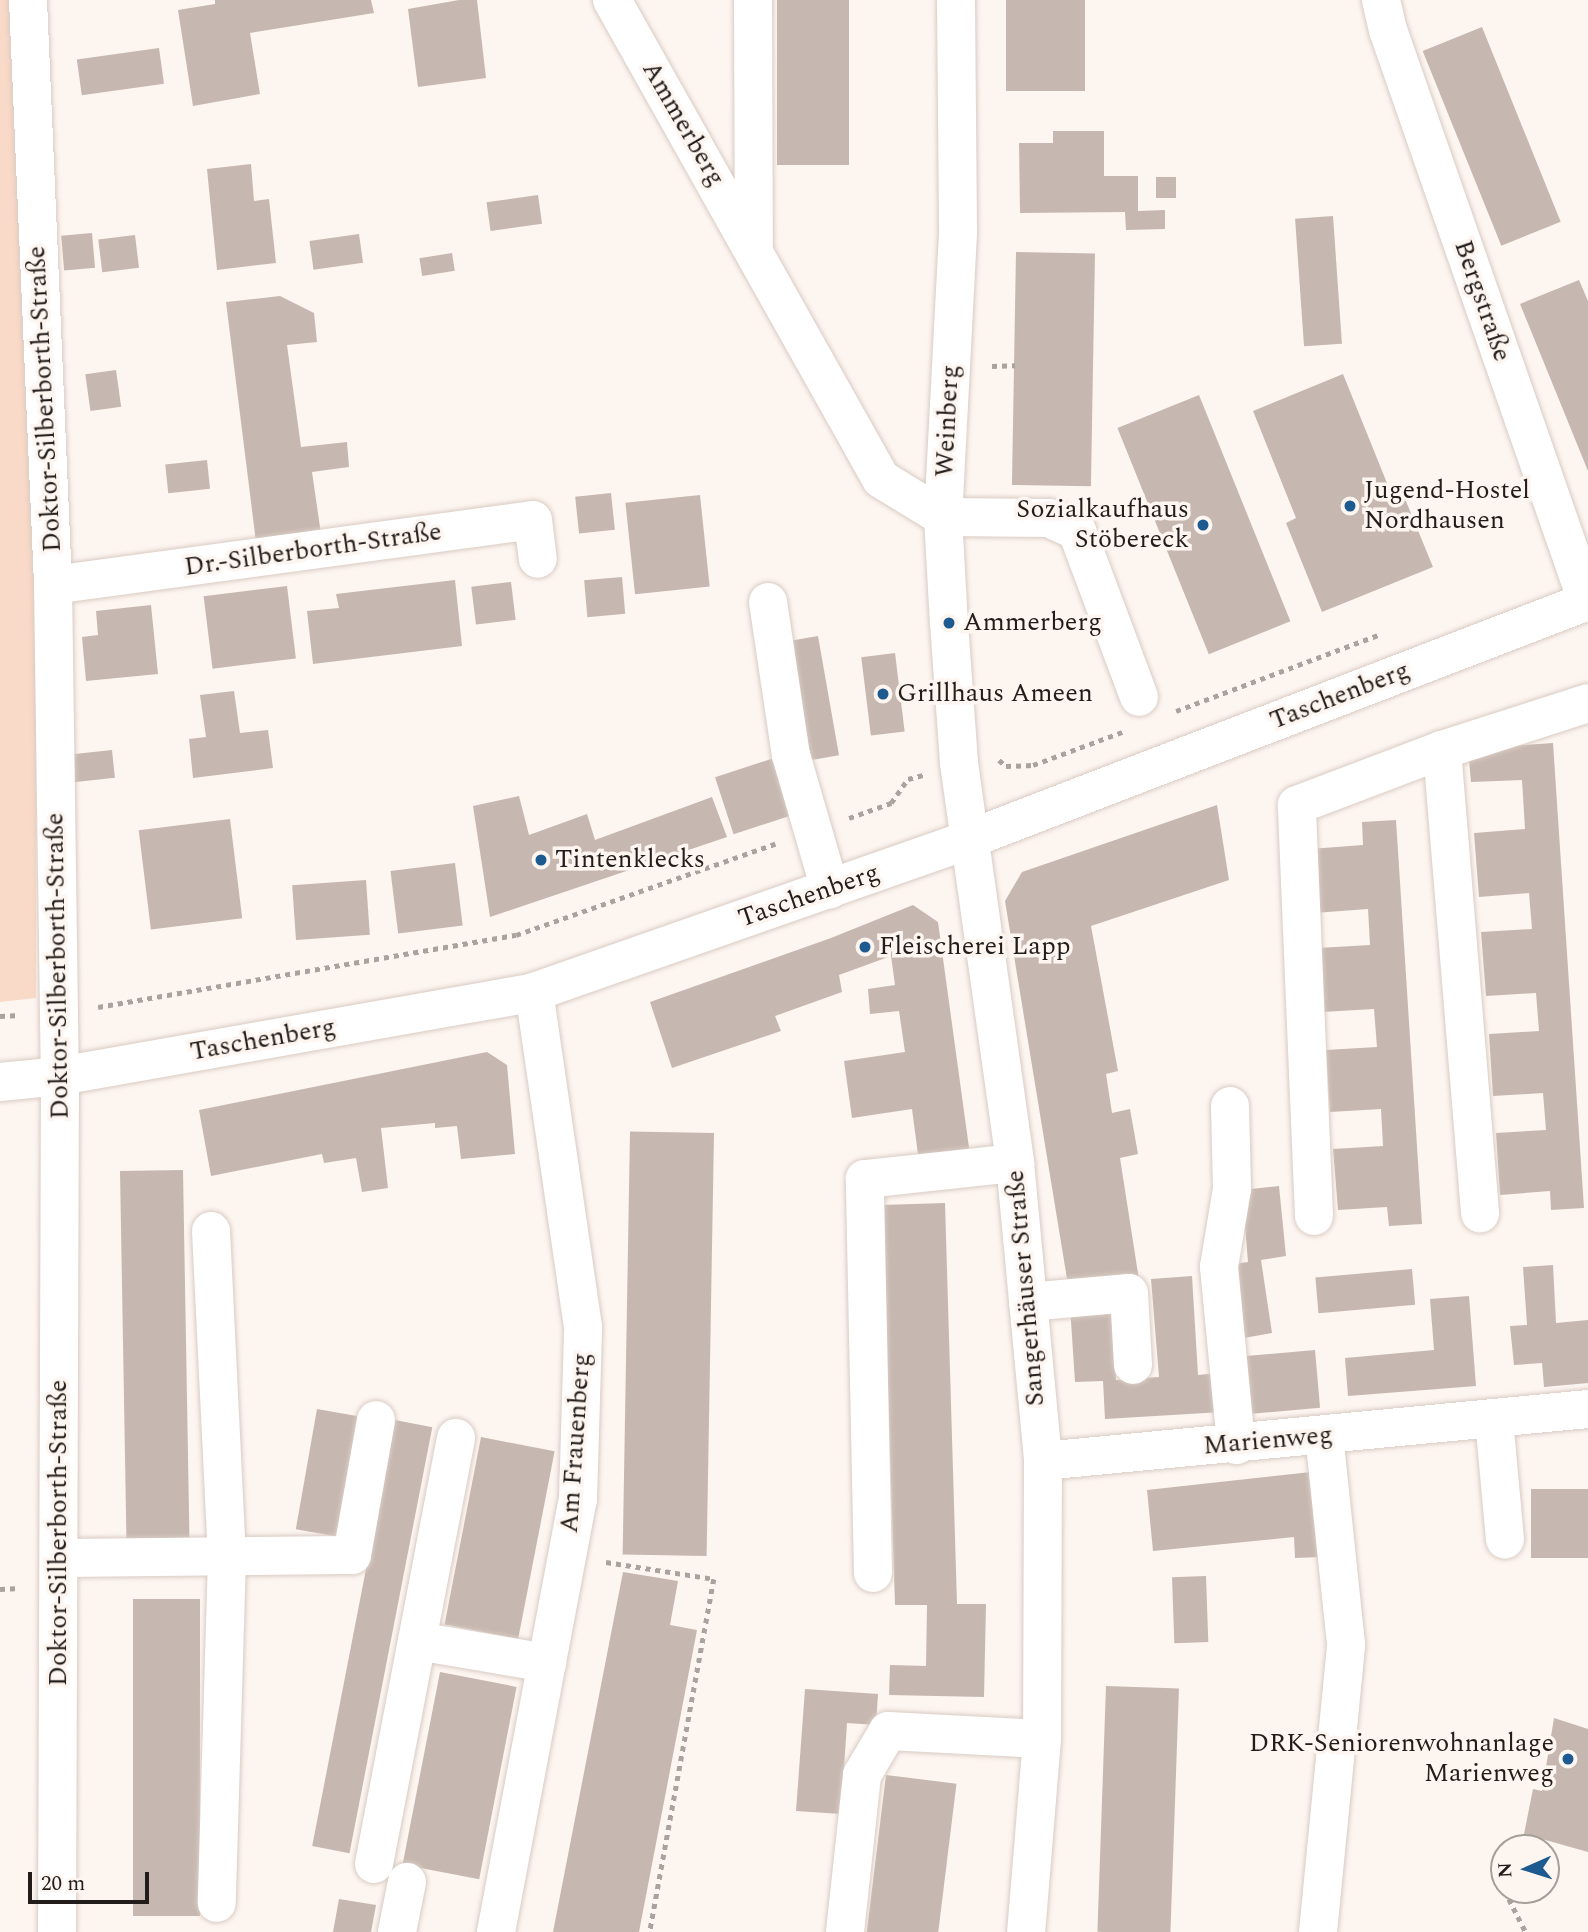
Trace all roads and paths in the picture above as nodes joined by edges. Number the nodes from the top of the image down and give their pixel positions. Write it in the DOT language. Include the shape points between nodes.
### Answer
graph roads {
  1 [pos="28,0"];
  2 [pos="612,0"];
  3 [pos="752,0"];
  4 [pos="956,0"];
  5 [pos="1381,0"];
  6 [pos="754,249"];
  7 [pos="1014,365"];
  8 [pos="987,366"];
  9 [pos="943,517"];
  10 [pos="538,559"];
  11 [pos="53,585"];
  12 [pos="1587,601"];
  13 [pos="768,602"];
  14 [pos="1383,634"];
  15 [pos="1588,703"];
  16 [pos="1151,707"];
  17 [pos="1124,731"];
  18 [pos="1441,750"];
  19 [pos="959,763"];
  20 [pos="813,831"];
  21 [pos="967,840"];
  22 [pos="830,889"];
  23 [pos="534,992"];
  24 [pos="58,1011"];
  25 [pos="60,1076"];
  26 [pos="0,1082"];
  27 [pos="1230,1106"];
  28 [pos="1015,1163"];
  29 [pos="1480,1213"];
  30 [pos="1314,1216"];
  31 [pos="211,1231"];
  32 [pos="1028,1303"];
  33 [pos="1133,1365"];
  34 [pos="1588,1409"];
  35 [pos="1494,1419"];
  36 [pos="376,1420"];
  37 [pos="1324,1436"];
  38 [pos="456,1438"];
  39 [pos="1236,1445"];
  40 [pos="1042,1461"];
  41 [pos="1505,1540"];
  42 [pos="567,1556"];
  43 [pos="227,1557"];
  44 [pos="59,1558"];
  45 [pos="873,1573"];
  46 [pos="417,1641"];
  47 [pos="547,1663"];
  48 [pos="1042,1739"];
  49 [pos="217,1903"];
  50 [pos="1512,1904"];
  51 [pos="57,1932"];
  52 [pos="397,1932"];
  53 [pos="496,1932"];
  54 [pos="650,1932"];
  55 [pos="845,1932"];
  56 [pos="1026,1932"];
  57 [pos="1318,1932"];
  58 [pos="1526,1932"];
  1 -- 11 [label="street, Doktor-Silberborth-Straße"];
  2 -- 6 [label="street, Ammerberg"];
  3 -- 6 [label="street, Ammerberg"];
  4 -- 9 [label="street, Weinberg" via="958,233"];
  5 -- 12 [label="street, Bergstraße"];
  6 -- 9 [label="street, Ammerberg" via="881,479"];
  7 -- 8 [label="path"];
  9 -- 16 [label="street" via="1049,518 1077,531"];
  9 -- 19 [label="street, Weinberg"];
  10 -- 11 [label="street, Dr.-Silberborth-Straße" via="533,520"];
  11 -- 24 [label="street, Doktor-Silberborth-Straße"];
  12 -- 21 [label="street, Taschenberg"];
  13 -- 20 [label="street" via="791,754"];
  14 -- 16 [label="path"];
  15 -- 18 [label="street"];
  17 -- 19 [label="path" via="1033,765 1006,766 991,753"];
  18 -- 29 [label="street"];
  18 -- 30 [label="street" via="1297,805"];
  19 -- 20 [label="path" via="908,779 891,803"];
  19 -- 21 [label="street, Weinberg"];
  20 -- 22 [label="street"];
  20 -- 24 [label="path" via="516,935"];
  21 -- 22 [label="street, Taschenberg"];
  21 -- 28 [label="street, Sangerhäuser Straße"];
  22 -- 23 [label="street, Taschenberg"];
  23 -- 25 [label="street, Taschenberg"];
  23 -- 42 [label="street, Am Frauenberg" via="583,1327 578,1500"];
  24 -- 25 [label="street, Doktor-Silberborth-Straße"];
  25 -- 26 [label="street, Taschenberg"];
  25 -- 44 [label="street, Doktor-Silberborth-Straße"];
  27 -- 39 [label="street" via="1232,1189 1219,1267"];
  28 -- 32 [label="street, Sangerhäuser Straße"];
  28 -- 45 [label="street" via="865,1179"];
  31 -- 43 [label="street"];
  32 -- 33 [label="street" via="1129,1293"];
  32 -- 40 [label="street, Sangerhäuser Straße"];
  34 -- 35 [label="street, Marienweg"];
  35 -- 37 [label="street, Marienweg"];
  35 -- 41 [label="street"];
  36 -- 43 [label="street" via="352,1555"];
  37 -- 39 [label="street, Marienweg"];
  37 -- 57 [label="street" via="1346,1644"];
  38 -- 46 [label="street"];
  39 -- 40 [label="street, Marienweg"];
  40 -- 48 [label="street, Sangerhäuser Straße"];
  42 -- 47 [label="street, Am Frauenberg"];
  42 -- 54 [label="path" via="714,1579"];
  43 -- 44 [label="street"];
  43 -- 49 [label="street"];
  44 -- 51 [label="street, Doktor-Silberborth-Straße"];
  46 -- 47 [label="street"];
  46 -- 52 [label="street" via="391,1873"];
  47 -- 53 [label="street, Am Frauenberg"];
  48 -- 55 [label="street" via="888,1731 862,1775"];
  48 -- 56 [label="street, Sangerhäuser Straße"];
  50 -- 58 [label="path"];
}
